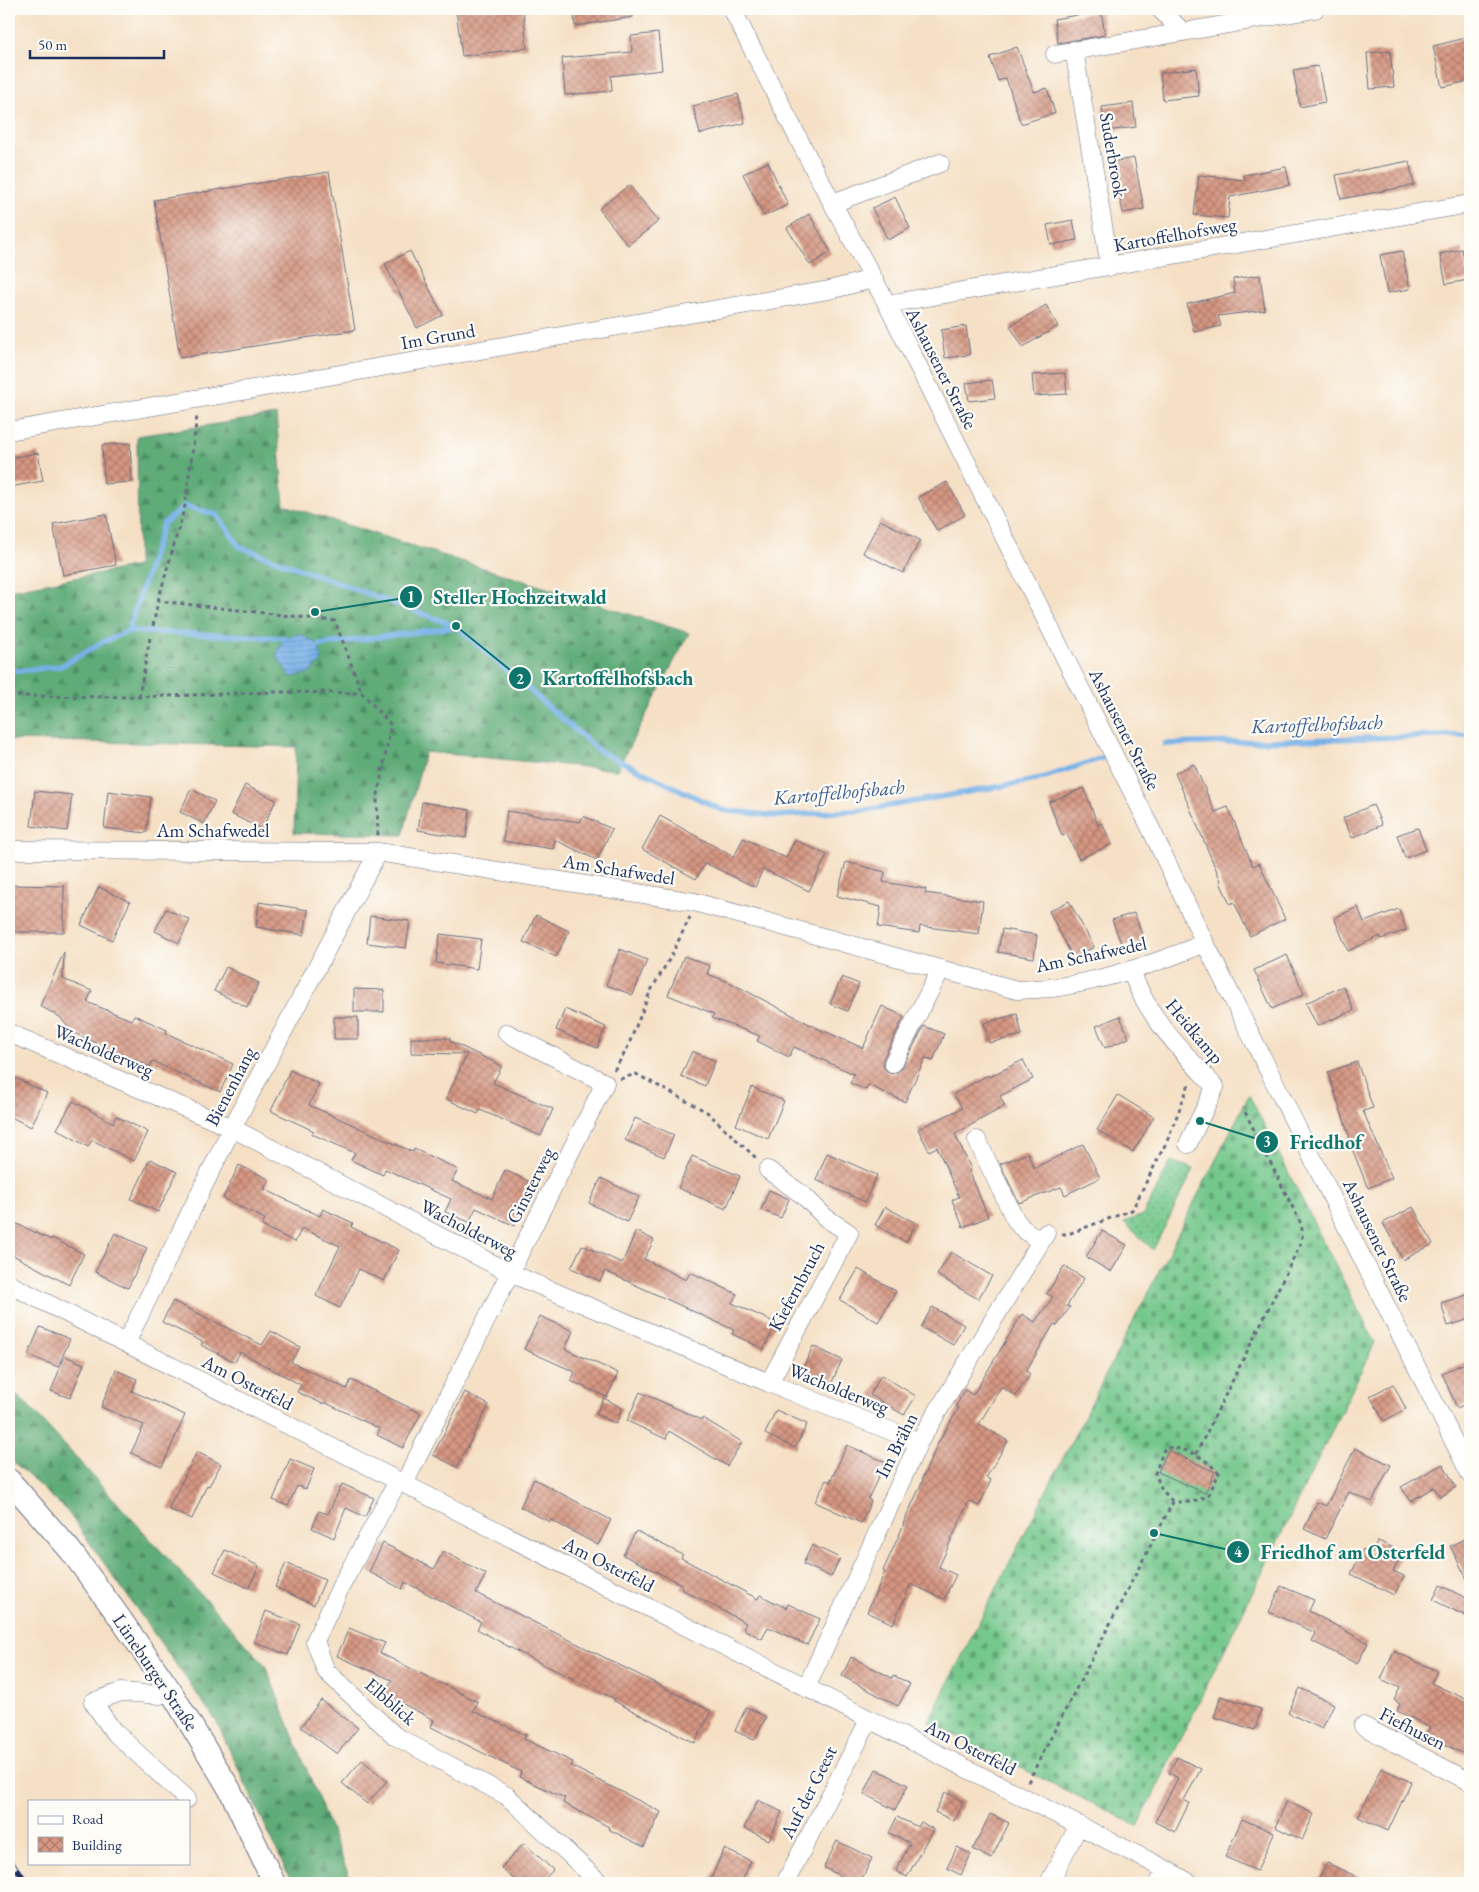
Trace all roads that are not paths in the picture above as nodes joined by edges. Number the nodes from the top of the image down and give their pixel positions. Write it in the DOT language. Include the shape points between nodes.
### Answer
graph roads {
  1 [pos="732,9"];
  2 [pos="1160,9"];
  3 [pos="1315,9"];
  4 [pos="1183,32"];
  5 [pos="1074,50"];
  6 [pos="1055,54"];
  7 [pos="940,163"];
  8 [pos="833,203"];
  9 [pos="1470,204"];
  10 [pos="1110,267"];
  11 [pos="873,279"];
  12 [pos="887,304"];
  13 [pos="9,430"];
  14 [pos="9,850"];
  15 [pos="378,852"];
  16 [pos="1205,943"];
  17 [pos="941,969"];
  18 [pos="1131,970"];
  19 [pos="9,1033"];
  20 [pos="506,1033"];
  21 [pos="893,1063"];
  22 [pos="232,1128"];
  23 [pos="977,1140"];
  24 [pos="1188,1144"];
  25 [pos="768,1170"];
  26 [pos="510,1273"];
  27 [pos="9,1284"];
  28 [pos="126,1343"];
  29 [pos="769,1383"];
  30 [pos="919,1442"];
  31 [pos="1470,1474"];
  32 [pos="9,1480"];
  33 [pos="401,1483"];
  34 [pos="806,1688"];
  35 [pos="170,1690"];
  36 [pos="868,1720"];
  37 [pos="1363,1726"];
  38 [pos="1470,1782"];
  39 [pos="186,1800"];
  40 [pos="1079,1825"];
  41 [pos="1162,1876"];
  42 [pos="274,1883"];
  43 [pos="600,1883"];
  44 [pos="785,1883"];
  45 [pos="1049,1883"];
  46 [pos="1190,1883"];
  1 -- 8 [label="street, Ashausener Straße"];
  2 -- 4 [label="street"];
  3 -- 4 [label="street"];
  4 -- 5 [label="street"];
  5 -- 6 [label="street"];
  5 -- 10 [label="street, Suderbrook"];
  7 -- 8 [label="street"];
  8 -- 11 [label="street, Ashausener Straße"];
  9 -- 10 [label="street, Kartoffelhofsweg"];
  10 -- 12 [label="street, Kartoffelhofsweg"];
  11 -- 12 [label="street, Ashausener Straße"];
  11 -- 13 [label="street, Im Grund" via="819,292"];
  12 -- 16 [label="street, Ashausener Straße" via="1145,816"];
  14 -- 15 [label="street, Am Schafwedel"];
  15 -- 17 [label="street, Am Schafwedel" via="694,902"];
  15 -- 22 [label="street, Bienenhang"];
  16 -- 18 [label="street, Am Schafwedel"];
  16 -- 31 [label="street, Ashausener Straße"];
  17 -- 18 [label="street, Am Schafwedel" via="1016,990 1059,987"];
  17 -- 21 [label="street"];
  18 -- 24 [label="street, Heidkamp" via="1152,1014 1215,1087"];
  19 -- 22 [label="street, Wacholderweg"];
  20 -- 26 [label="street, Ginsterweg" via="605,1083"];
  22 -- 26 [label="street, Wacholderweg"];
  22 -- 28 [label="street, Bienenhang"];
  23 -- 30 [label="street, Im Brähn" via="1021,1227 1043,1238"];
  25 -- 29 [label="street, Kiefernbruch" via="849,1233"];
  26 -- 29 [label="street, Wacholderweg"];
  26 -- 33 [label="street, Ginsterweg"];
  27 -- 28 [label="street, Am Osterfeld"];
  28 -- 33 [label="street, Am Osterfeld"];
  29 -- 30 [label="street, Wacholderweg"];
  30 -- 34 [label="street, Im Brähn"];
  32 -- 35 [label="main road, Lüneburger Straße" via="70,1550"];
  33 -- 34 [label="street, Am Osterfeld"];
  33 -- 43 [label="street, Elbblick" via="341,1586 315,1641 326,1671 395,1736 507,1796"];
  34 -- 36 [label="street, Am Osterfeld"];
  35 -- 39 [label="street" via="160,1695 120,1692 94,1702 113,1731"];
  35 -- 42 [label="main road, Lüneburger Straße" via="230,1790"];
  36 -- 40 [label="street, Am Osterfeld"];
  36 -- 44 [label="street, Auf der Geest"];
  37 -- 38 [label="street, Fiefhusen"];
  40 -- 41 [label="street, Am Osterfeld"];
  40 -- 45 [label="street"];
  41 -- 46 [label="street, Am Osterfeld"];
}
